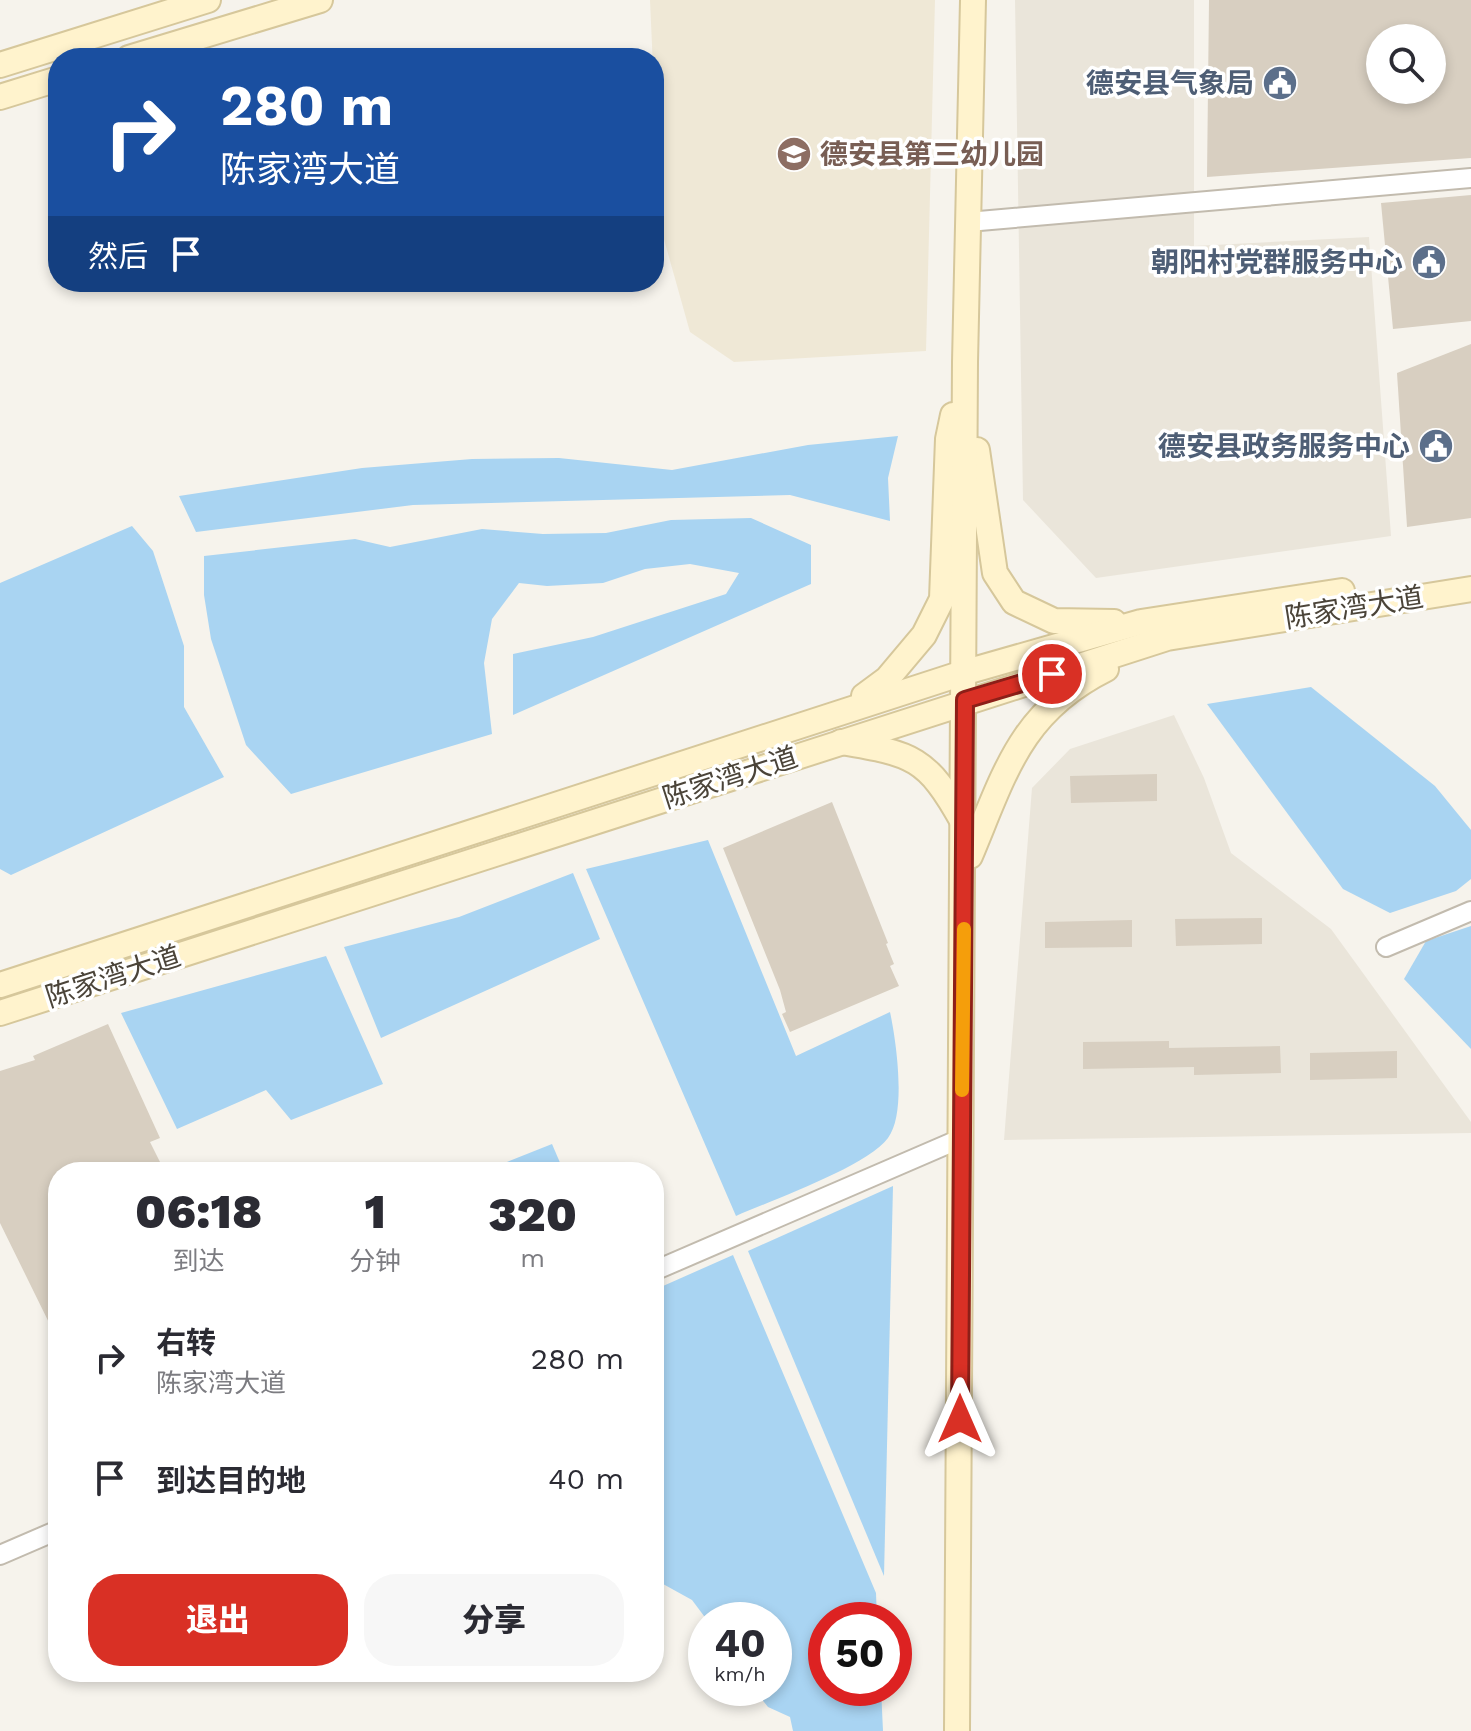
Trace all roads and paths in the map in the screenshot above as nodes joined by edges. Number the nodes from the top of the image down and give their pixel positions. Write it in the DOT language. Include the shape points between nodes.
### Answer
graph roads {
  1 [pos="208,0"];
  2 [pos="320,0"];
  3 [pos="973,0"];
  4 [pos="54,48"];
  5 [pos="162,48"];
  6 [pos="48,50"];
  7 [pos="0,65"];
  8 [pos="48,82"];
  9 [pos="0,97"];
  10 [pos="1471,178"];
  11 [pos="968,222"];
  12 [pos="965,362"];
  13 [pos="1471,572"];
  14 [pos="1471,589"];
  15 [pos="1141,622"];
  16 [pos="1167,638"];
  17 [pos="966,672"];
  18 [pos="965,700"];
  19 [pos="848,708"];
  20 [pos="839,741"];
  21 [pos="964,825"];
  22 [pos="964,869"];
  23 [pos="1471,911"];
  24 [pos="1386,947"];
  25 [pos="0,985"];
  26 [pos="0,1013"];
  27 [pos="962,1138"];
  28 [pos="664,1267"];
  29 [pos="48,1534"];
  30 [pos="0,1555"];
  31 [pos="957,1731"];
  1 -- 4 [label="main road"];
  2 -- 5 [label="main road"];
  3 -- 11 [label="main road"];
  6 -- 7 [label="main road"];
  8 -- 9 [label="main road"];
  10 -- 11 [label="street"];
  11 -- 12 [label="main road"];
  12 -- 15 [label="main road" via="995,573 1014,602 1054,621"];
  12 -- 17 [label="main road"];
  12 -- 19 [label="main road" via="948,439 942,599 924,635 887,679"];
  13 -- 15 [label="main road, 陈家湾大道"];
  14 -- 16 [label="main road, 陈家湾大道"];
  15 -- 17 [label="main road, 陈家湾大道"];
  16 -- 18 [label="main road, 陈家湾大道"];
  16 -- 22 [label="main road" via="1073,685 1050,705 1015,747"];
  17 -- 18 [label="main road"];
  17 -- 19 [label="main road, 陈家湾大道"];
  18 -- 20 [label="main road, 陈家湾大道"];
  18 -- 21 [label="main road"];
  19 -- 25 [label="main road, 陈家湾大道"];
  20 -- 21 [label="main road" via="891,750 919,763 940,780"];
  20 -- 26 [label="main road, 陈家湾大道"];
  21 -- 22 [label="main road"];
  22 -- 27 [label="main road"];
  23 -- 24 [label="street"];
  27 -- 28 [label="street"];
  27 -- 31 [label="main road"];
  29 -- 30 [label="street"];
}
